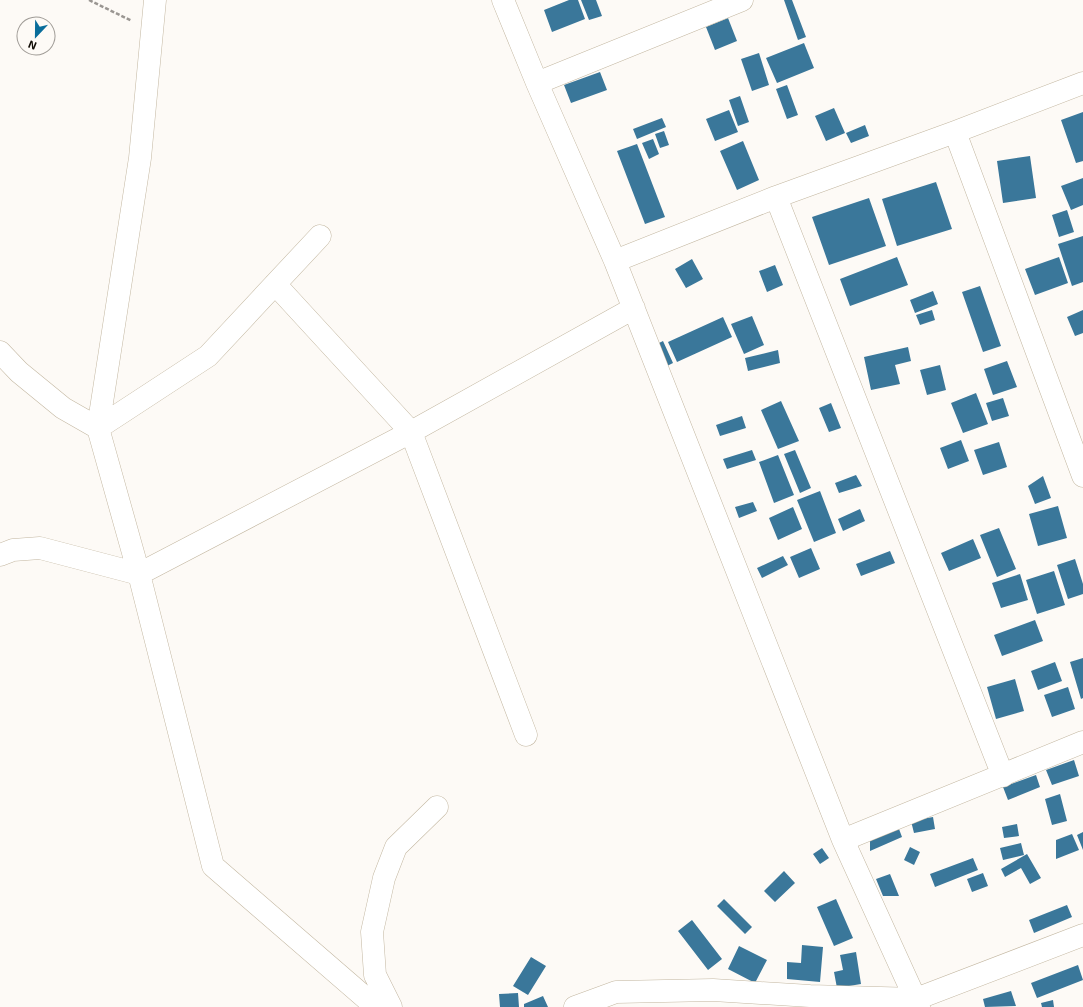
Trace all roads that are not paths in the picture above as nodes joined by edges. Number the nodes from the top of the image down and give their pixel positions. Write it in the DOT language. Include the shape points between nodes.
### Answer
graph roads {
  1 [pos="155,0"];
  2 [pos="503,0"];
  3 [pos="742,0"];
  4 [pos="537,83"];
  5 [pos="1083,83"];
  6 [pos="955,132"];
  7 [pos="776,197"];
  8 [pos="320,236"];
  9 [pos="615,261"];
  10 [pos="275,284"];
  11 [pos="634,308"];
  12 [pos="0,352"];
  13 [pos="98,428"];
  14 [pos="410,432"];
  15 [pos="1083,476"];
  16 [pos="0,555"];
  17 [pos="139,574"];
  18 [pos="526,735"];
  19 [pos="1083,742"];
  20 [pos="1003,776"];
  21 [pos="437,807"];
  22 [pos="843,840"];
  23 [pos="1083,935"];
  24 [pos="619,1000"];
  25 [pos="808,1002"];
  26 [pos="918,1003"];
  27 [pos="376,1007"];
  28 [pos="392,1007"];
  29 [pos="575,1007"];
  1 -- 13 [label="street" via="140,158"];
  2 -- 4 [label="street"];
  3 -- 4 [label="street"];
  4 -- 9 [label="street"];
  5 -- 6 [label="street"];
  6 -- 7 [label="street"];
  6 -- 15 [label="street"];
  7 -- 9 [label="street"];
  7 -- 20 [label="street"];
  8 -- 10 [label="street"];
  9 -- 11 [label="street"];
  10 -- 13 [label="street" via="208,356"];
  10 -- 14 [label="street"];
  11 -- 14 [label="street"];
  11 -- 22 [label="street"];
  12 -- 13 [label="street" via="19,372 63,408"];
  13 -- 17 [label="street"];
  14 -- 17 [label="street"];
  14 -- 18 [label="street"];
  16 -- 17 [label="street" via="13,550 40,548"];
  17 -- 27 [label="street" via="213,866"];
  19 -- 20 [label="street"];
  20 -- 22 [label="street"];
  21 -- 28 [label="street" via="396,847 384,878 372,932 375,975"];
  22 -- 26 [label="street"];
  23 -- 26 [label="street"];
  24 -- 25 [label="street" via="713,990"];
  24 -- 29 [label="street"];
  25 -- 26 [label="street"];
}
